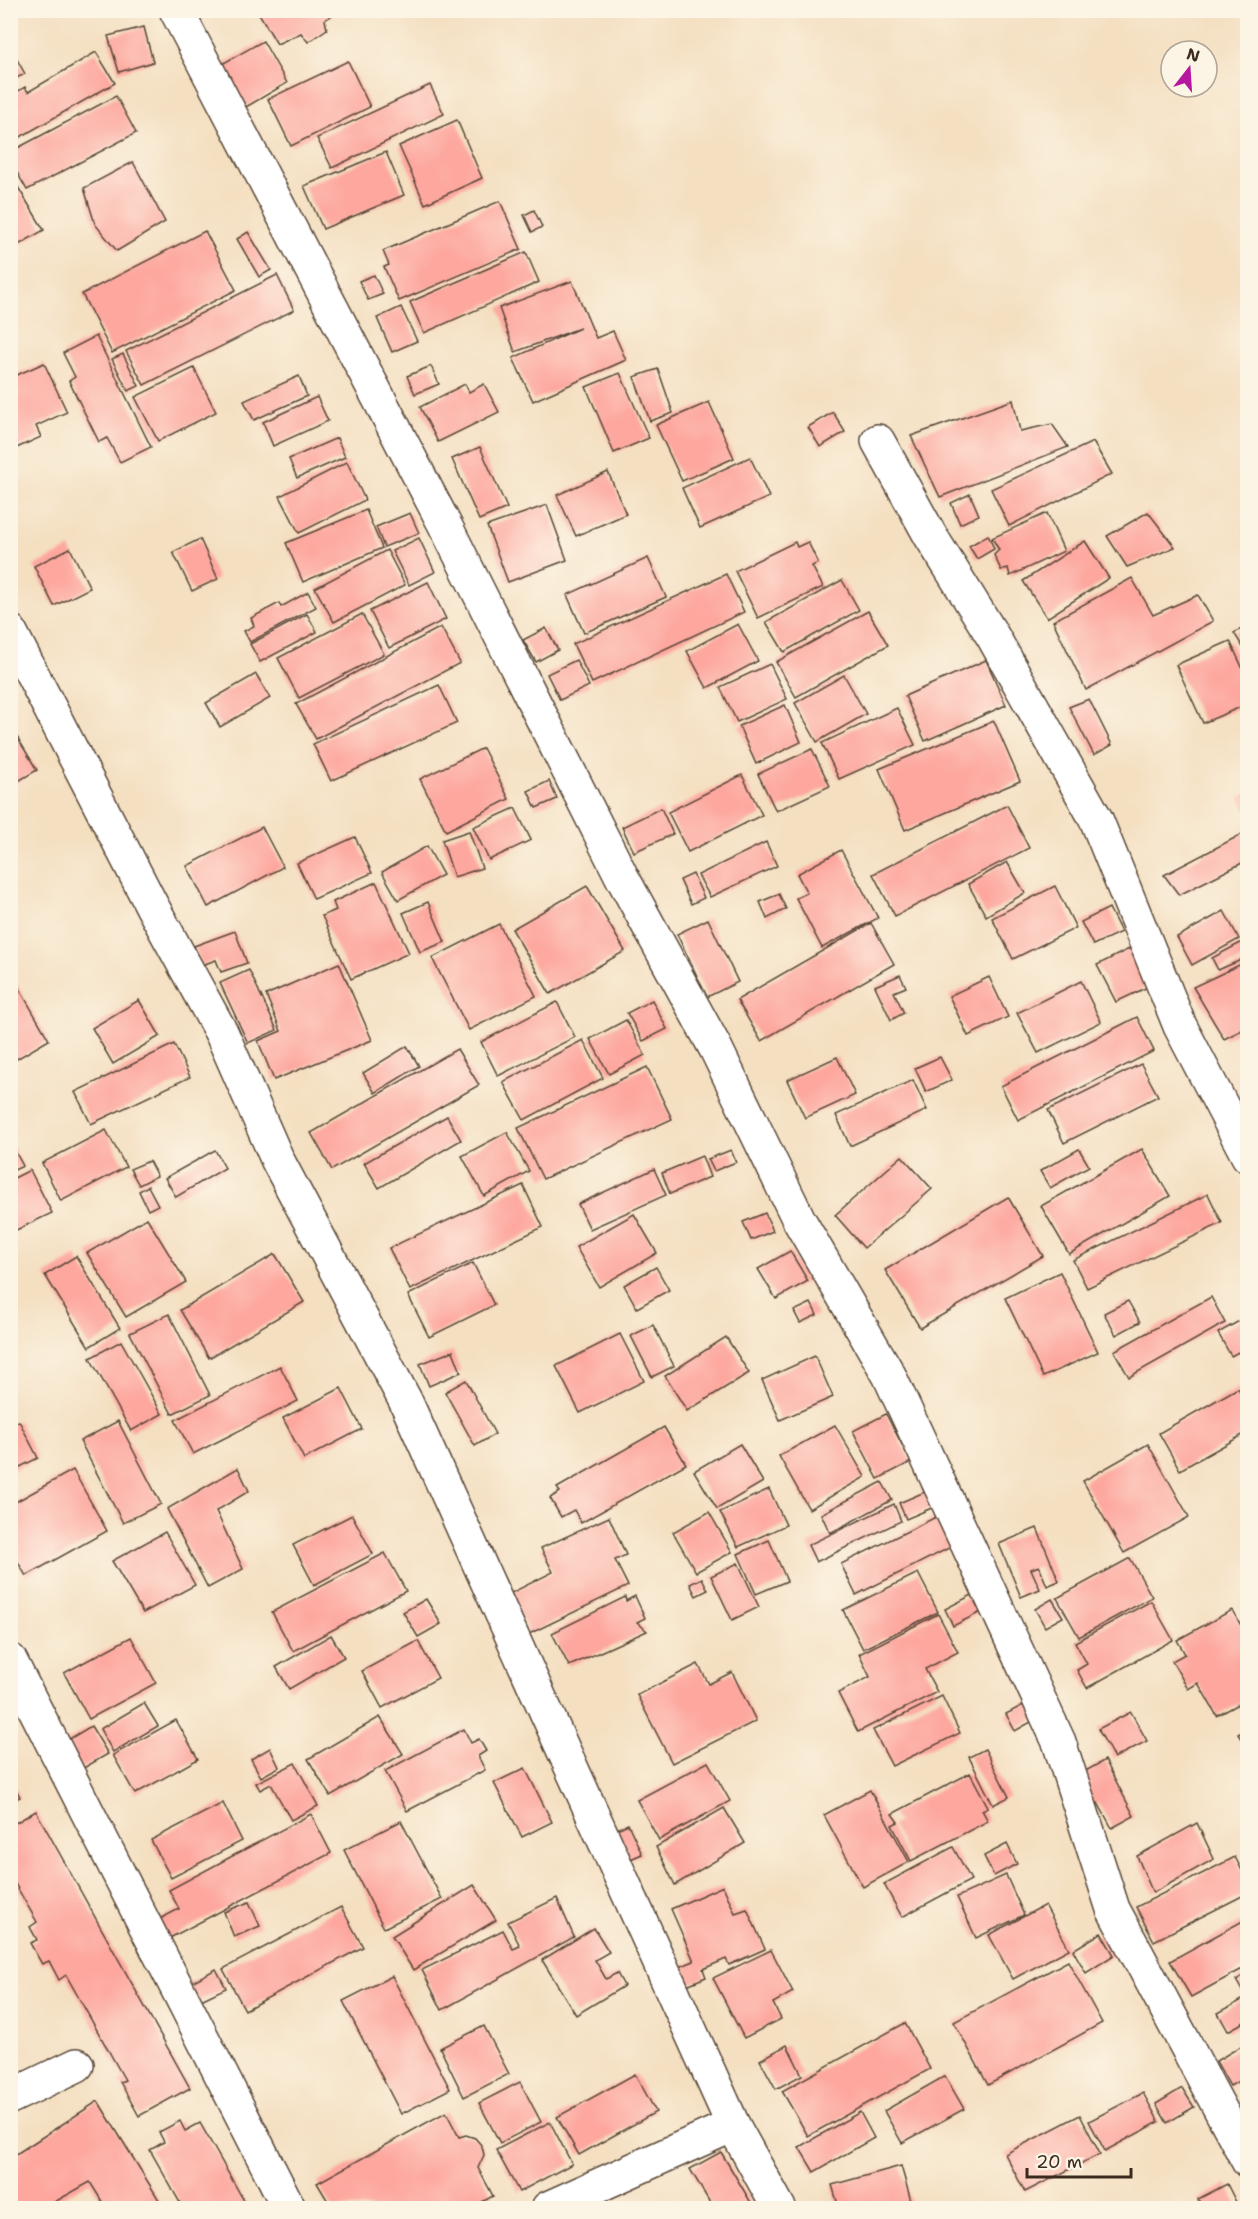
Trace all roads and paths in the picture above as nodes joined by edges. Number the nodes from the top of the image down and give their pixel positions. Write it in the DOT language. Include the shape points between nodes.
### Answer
graph roads {
  1 [pos="176,10"];
  2 [pos="878,441"];
  3 [pos="10,631"];
  4 [pos="1248,1156"];
  5 [pos="10,1660"];
  6 [pos="77,2065"];
  7 [pos="10,2097"];
  8 [pos="733,2125"];
  9 [pos="1248,2162"];
  10 [pos="289,2208"];
  11 [pos="548,2208"];
  12 [pos="780,2208"];
  1 -- 9 [label="street" via="447,529 622,877 716,1049 799,1220 889,1376 1059,1742 1113,1909"];
  2 -- 4 [label="street" via="1096,819 1180,1026"];
  3 -- 8 [label="street" via="222,1034 278,1161 406,1402"];
  5 -- 10 [label="street"];
  6 -- 7 [label="street"];
  8 -- 11 [label="street"];
  8 -- 12 [label="street"];
}
